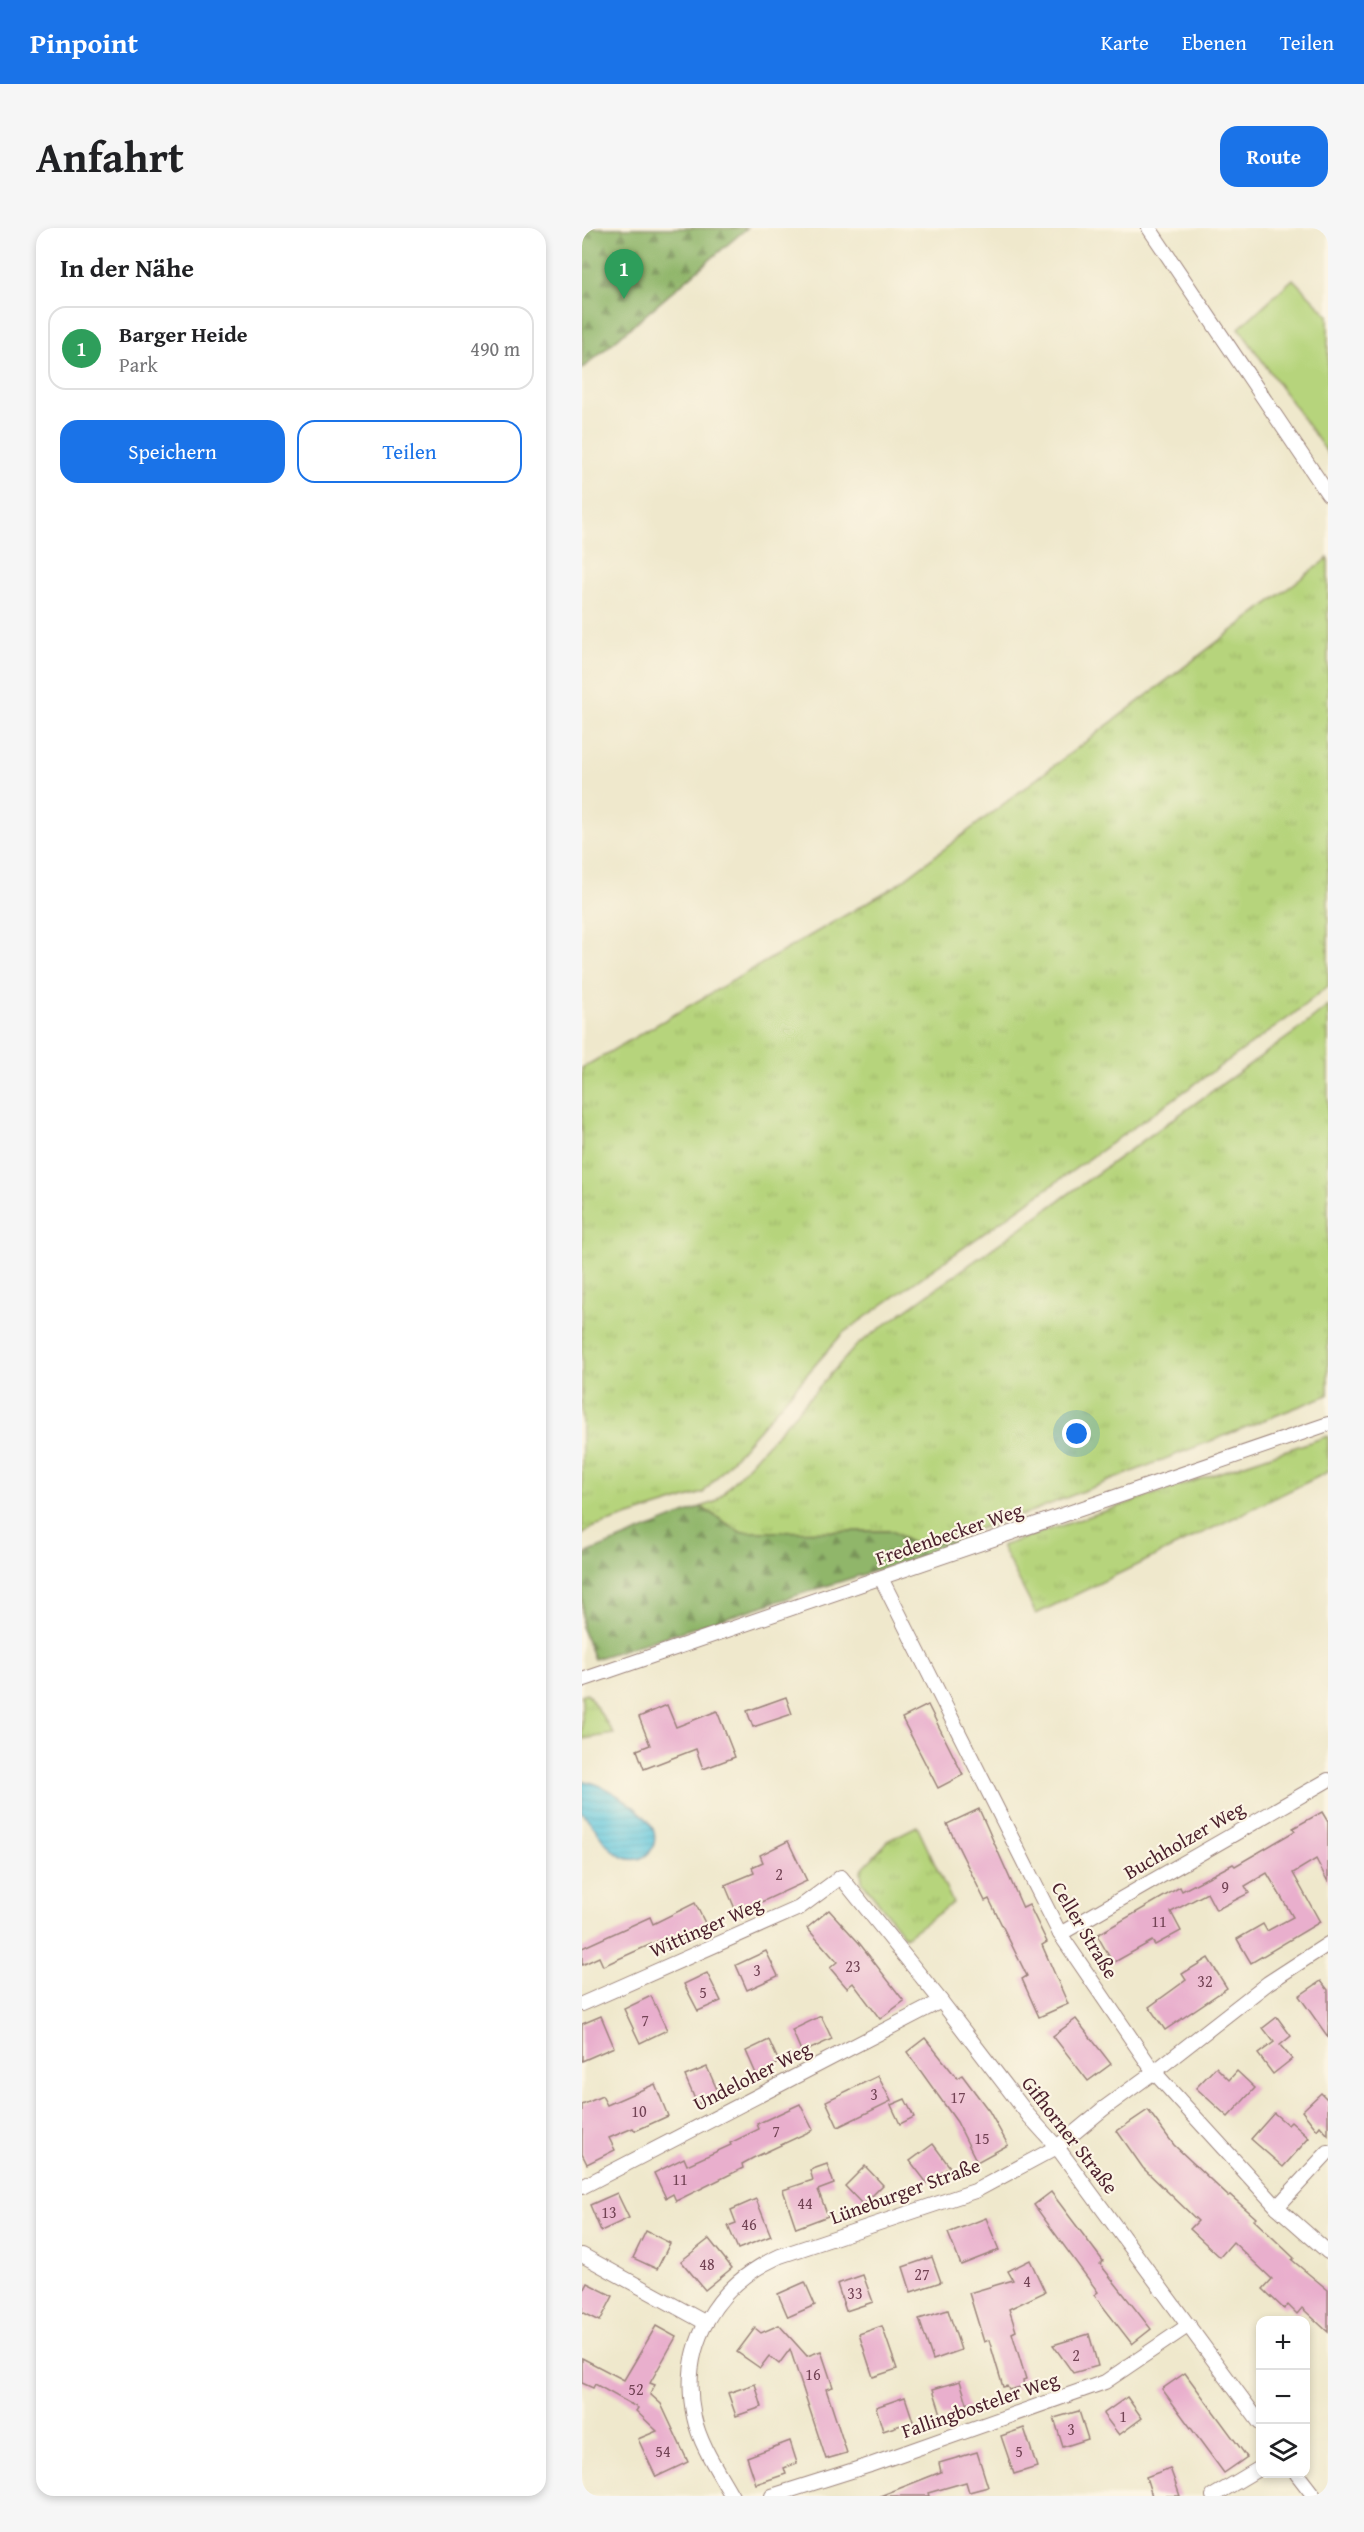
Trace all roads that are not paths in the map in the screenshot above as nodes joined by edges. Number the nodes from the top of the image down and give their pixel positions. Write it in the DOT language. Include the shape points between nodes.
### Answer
graph roads {
  1 [pos="1149,228"];
  2 [pos="1328,494"];
  3 [pos="1328,1424"];
  4 [pos="881,1578"];
  5 [pos="582,1680"];
  6 [pos="1328,1780"];
  7 [pos="841,1877"];
  8 [pos="1060,1934"];
  9 [pos="1328,1944"];
  10 [pos="941,2001"];
  11 [pos="582,2004"];
  12 [pos="1154,2072"];
  13 [pos="1058,2147"];
  14 [pos="1328,2152"];
  15 [pos="582,2187"];
  16 [pos="1277,2207"];
  17 [pos="1328,2252"];
  18 [pos="582,2255"];
  19 [pos="706,2323"];
  20 [pos="1189,2325"];
  21 [pos="1256,2417"];
  22 [pos="1256,2470"];
  23 [pos="1300,2478"];
  24 [pos="732,2496"];
  25 [pos="772,2496"];
  26 [pos="1213,2496"];
  27 [pos="1314,2496"];
  1 -- 2 [label="street"];
  3 -- 4 [label="street, Fredenbecker Weg"];
  4 -- 5 [label="street, Fredenbecker Weg"];
  4 -- 8 [label="street, Celler Straße"];
  6 -- 8 [label="street, Buchholzer Weg"];
  7 -- 10 [label="street, Gifhorner Straße"];
  7 -- 11 [label="street, Wittinger Weg" via="799,1908"];
  8 -- 12 [label="street, Celler Straße"];
  9 -- 12 [label="street, Lüneburger Straße" via="1268,1983"];
  10 -- 13 [label="street, Gifhorner Straße" via="1029,2116"];
  10 -- 15 [label="street, Undeloher Weg"];
  12 -- 13 [label="street, Lüneburger Straße"];
  12 -- 16 [label="street, Celler Straße"];
  13 -- 19 [label="street, Lüneburger Straße" via="975,2191 767,2262 731,2287"];
  13 -- 20 [label="street, Gifhorner Straße"];
  14 -- 16 [label="street"];
  16 -- 17 [label="street, Celler Straße"];
  18 -- 19 [label="street"];
  19 -- 24 [label="street, Lüneburger Straße" via="692,2370 694,2418 705,2448"];
  20 -- 21 [label="street, Gifhorner Straße"];
  20 -- 25 [label="street, Fallingbosteler Weg" via="1105,2382"];
  22 -- 26 [label="street"];
  23 -- 27 [label="street"];
}
